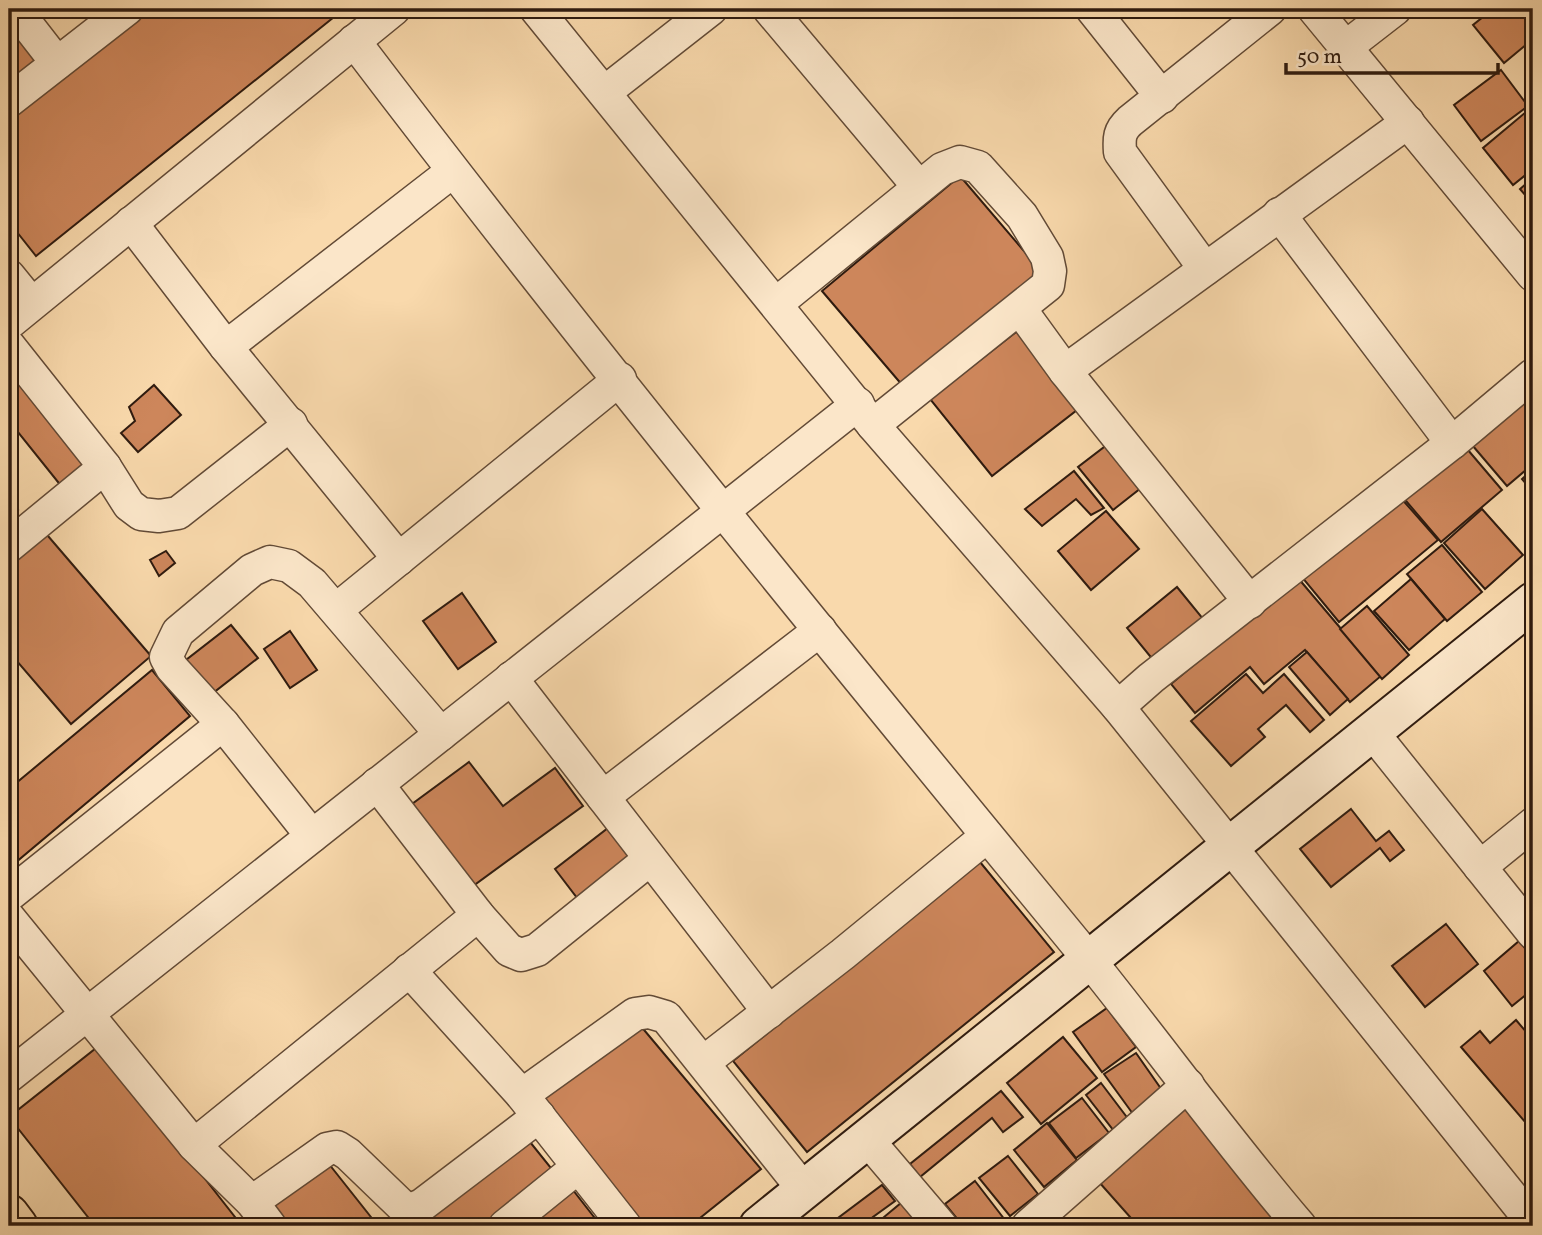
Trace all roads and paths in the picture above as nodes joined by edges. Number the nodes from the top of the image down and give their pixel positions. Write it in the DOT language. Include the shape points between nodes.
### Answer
graph roads {
  1 [pos="15,9"];
  2 [pos="127,9"];
  3 [pos="394,9"];
  4 [pos="536,9"];
  5 [pos="711,9"];
  6 [pos="769,9"];
  7 [pos="1092,9"];
  8 [pos="1270,9"];
  9 [pos="1314,9"];
  10 [pos="1395,9"];
  11 [pos="354,41"];
  12 [pos="1346,47"];
  13 [pos="57,63"];
  14 [pos="606,92"];
  15 [pos="1162,97"];
  16 [pos="9,101"];
  17 [pos="1408,122"];
  18 [pos="453,171"];
  19 [pos="919,187"];
  20 [pos="1279,215"];
  21 [pos="131,223"];
  22 [pos="1205,269"];
  23 [pos="1533,275"];
  24 [pos="9,276"];
  25 [pos="776,304"];
  26 [pos="1020,309"];
  27 [pos="20,313"];
  28 [pos="9,346"];
  29 [pos="226,347"];
  30 [pos="1065,371"];
  31 [pos="1533,375"];
  32 [pos="620,379"];
  33 [pos="866,415"];
  34 [pos="291,424"];
  35 [pos="1452,443"];
  36 [pos="105,467"];
  37 [pos="723,511"];
  38 [pos="9,546"];
  39 [pos="398,559"];
  40 [pos="1250,602"];
  41 [pos="1533,603"];
  42 [pos="336,610"];
  43 [pos="820,630"];
  44 [pos="511,678"];
  45 [pos="1118,707"];
  46 [pos="223,724"];
  47 [pos="1372,732"];
  48 [pos="441,734"];
  49 [pos="377,785"];
  50 [pos="603,797"];
  51 [pos="1533,824"];
  52 [pos="312,836"];
  53 [pos="988,836"];
  54 [pos="1230,847"];
  55 [pos="650,859"];
  56 [pos="1480,867"];
  57 [pos="9,895"];
  58 [pos="478,915"];
  59 [pos="9,918"];
  60 [pos="1533,933"];
  61 [pos="1090,960"];
  62 [pos="409,970"];
  63 [pos="769,1012"];
  64 [pos="86,1014"];
  65 [pos="704,1062"];
  66 [pos="9,1076"];
  67 [pos="1188,1085"];
  68 [pos="530,1106"];
  69 [pos="867,1139"];
  70 [pos="194,1145"];
  71 [pos="578,1167"];
  72 [pos="804,1190"];
  73 [pos="261,1214"];
  74 [pos="1041,1222"];
  75 [pos="1533,1223"];
  76 [pos="1295,1224"];
  77 [pos="505,1226"];
  78 [pos="625,1226"];
  79 [pos="759,1226"];
  80 [pos="941,1226"];
  1 -- 13 [label="street"];
  2 -- 13 [label="street"];
  3 -- 11 [label="street"];
  4 -- 14 [label="street"];
  5 -- 14 [label="street"];
  6 -- 19 [label="street"];
  7 -- 15 [label="street"];
  8 -- 15 [label="street"];
  9 -- 12 [label="street"];
  10 -- 12 [label="street"];
  11 -- 18 [label="street"];
  11 -- 21 [label="street"];
  12 -- 17 [label="street"];
  13 -- 16 [label="street"];
  14 -- 25 [label="street"];
  15 -- 22 [label="street" via="1122,128 1120,152"];
  17 -- 20 [label="street"];
  17 -- 23 [label="street"];
  18 -- 29 [label="street"];
  18 -- 32 [label="street"];
  19 -- 25 [label="street"];
  19 -- 26 [label="street" via="960,162 978,167 1022,216 1047,257 1050,271 1048,285"];
  20 -- 22 [label="street"];
  20 -- 35 [label="street"];
  21 -- 27 [label="street"];
  21 -- 29 [label="street"];
  22 -- 30 [label="street"];
  24 -- 27 [label="street"];
  25 -- 33 [label="street"];
  26 -- 30 [label="street"];
  26 -- 33 [label="street"];
  28 -- 36 [label="street"];
  29 -- 34 [label="street"];
  30 -- 40 [label="street"];
  31 -- 35 [label="street"];
  32 -- 37 [label="street"];
  32 -- 39 [label="street"];
  33 -- 37 [label="street"];
  33 -- 45 [label="street"];
  34 -- 36 [label="street" via="178,513 141,514 129,505"];
  34 -- 39 [label="street"];
  35 -- 40 [label="street"];
  36 -- 38 [label="street"];
  37 -- 43 [label="street"];
  37 -- 44 [label="street"];
  39 -- 42 [label="street"];
  40 -- 45 [label="street"];
  41 -- 47 [label="street"];
  42 -- 46 [label="street" via="289,566 271,562 252,570 178,632 166,657"];
  42 -- 48 [label="street"];
  43 -- 50 [label="street"];
  43 -- 53 [label="street"];
  44 -- 48 [label="street"];
  44 -- 50 [label="street"];
  45 -- 54 [label="street"];
  46 -- 52 [label="street"];
  46 -- 57 [label="street"];
  47 -- 54 [label="street"];
  47 -- 56 [label="street"];
  48 -- 49 [label="street"];
  49 -- 52 [label="street"];
  49 -- 58 [label="street"];
  50 -- 55 [label="street"];
  51 -- 56 [label="street"];
  52 -- 64 [label="street"];
  53 -- 61 [label="street"];
  53 -- 63 [label="street"];
  54 -- 61 [label="street"];
  54 -- 75 [label="street"];
  55 -- 58 [label="street" via="537,950 521,954 509,950"];
  55 -- 63 [label="street"];
  56 -- 60 [label="street"];
  58 -- 62 [label="street"];
  59 -- 64 [label="street"];
  61 -- 67 [label="street"];
  61 -- 69 [label="street"];
  62 -- 68 [label="street"];
  62 -- 70 [label="street"];
  63 -- 65 [label="street"];
  64 -- 66 [label="street"];
  64 -- 70 [label="street"];
  65 -- 68 [label="street" via="666,1017 635,1014"];
  65 -- 72 [label="street"];
  67 -- 74 [label="street"];
  67 -- 76 [label="street"];
  68 -- 71 [label="street"];
  68 -- 73 [label="street" via="422,1205 403,1207 337,1147 327,1149"];
  69 -- 72 [label="street"];
  69 -- 80 [label="street"];
  70 -- 73 [label="street"];
  71 -- 77 [label="street"];
  71 -- 78 [label="street"];
  72 -- 79 [label="street"];
}
